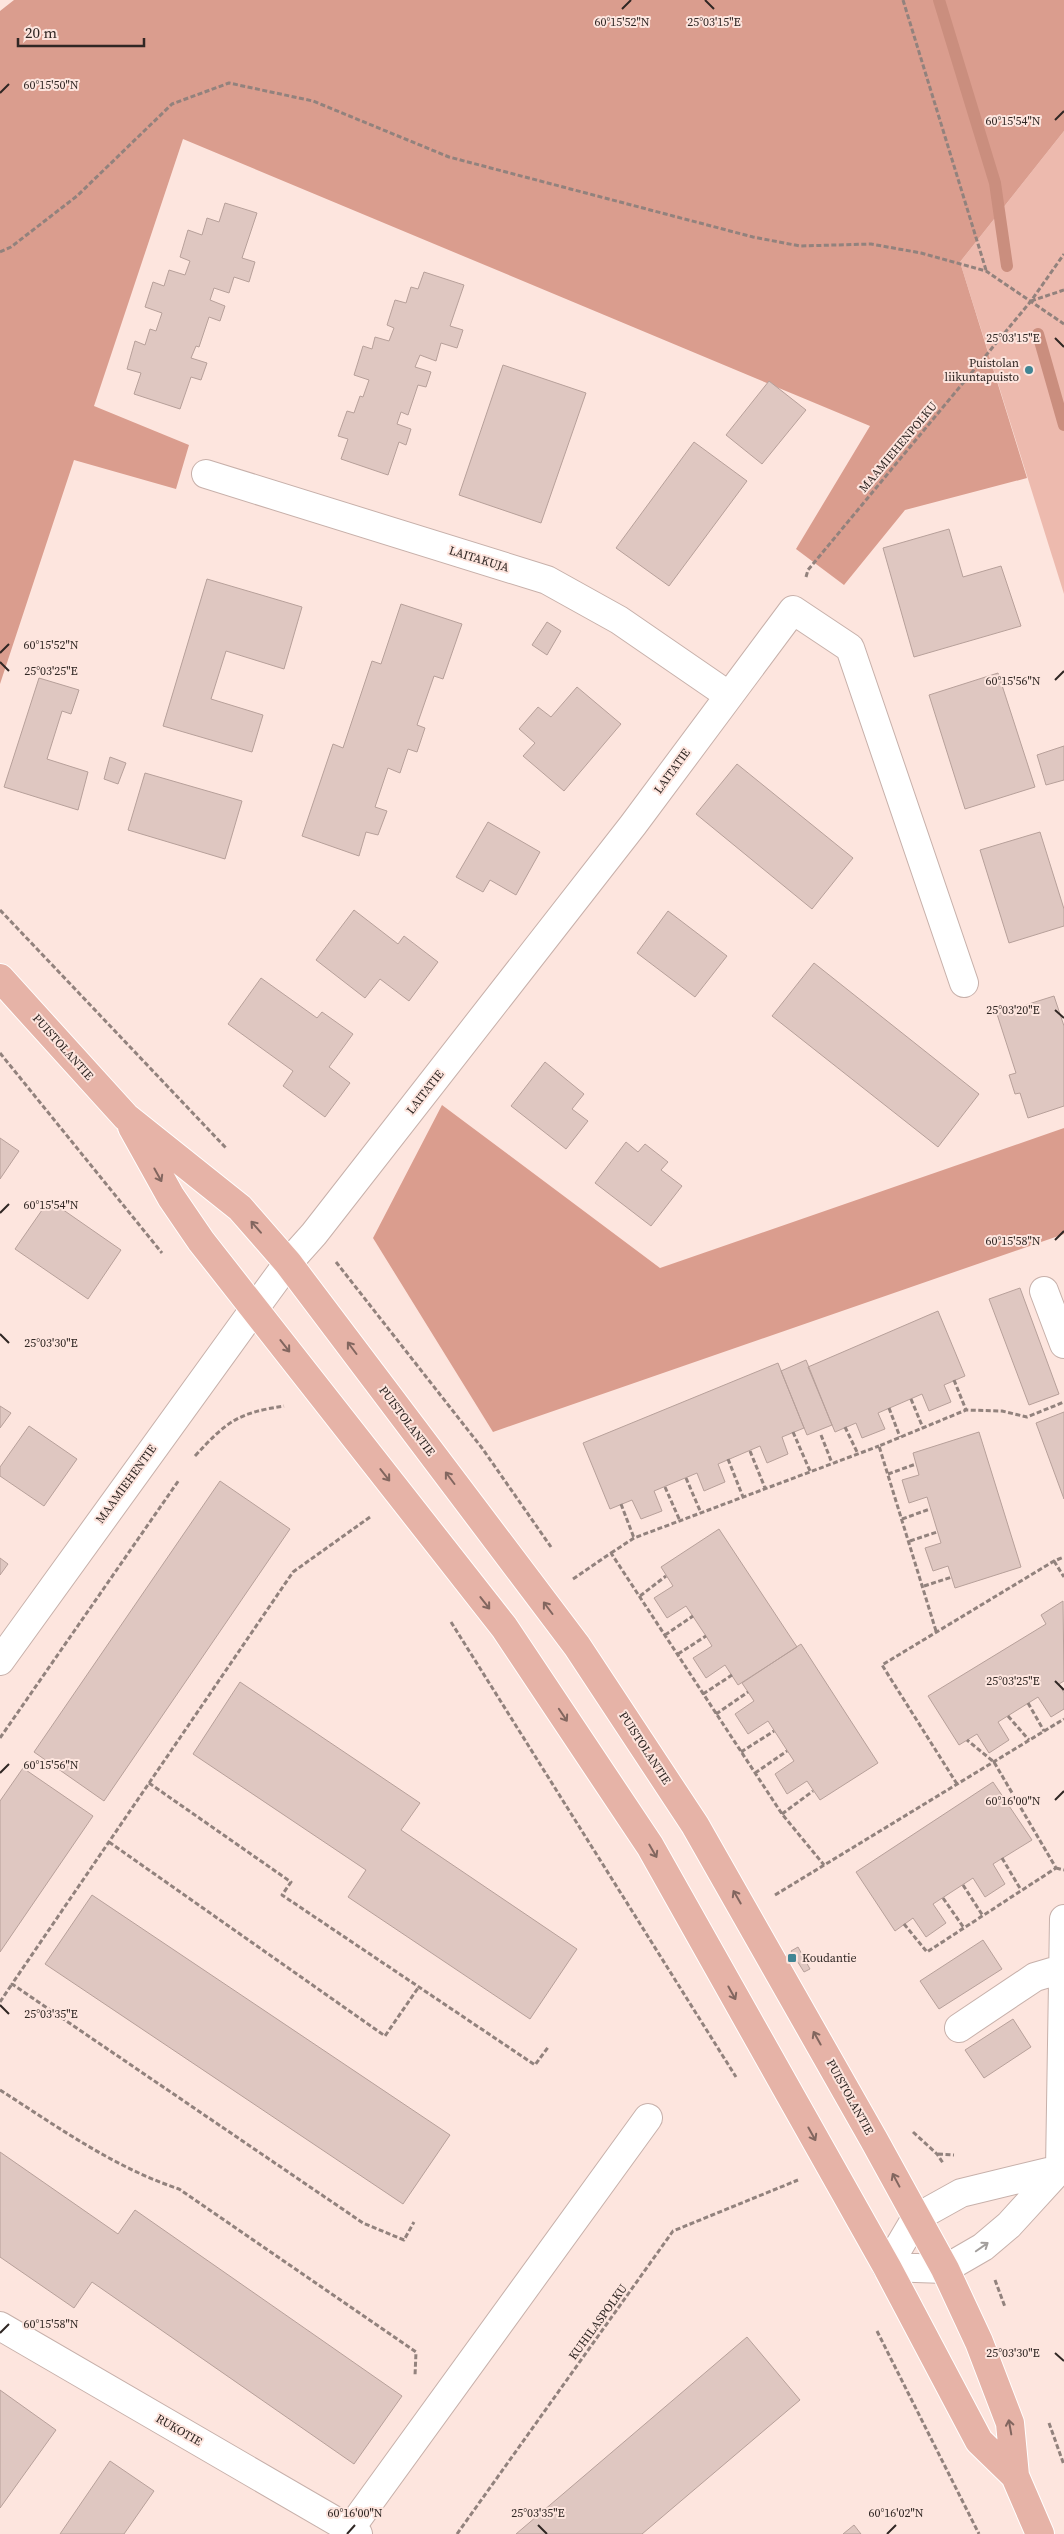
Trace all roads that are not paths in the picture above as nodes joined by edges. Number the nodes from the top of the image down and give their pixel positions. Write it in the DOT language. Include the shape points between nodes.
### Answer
graph roads {
  1 [pos="206,474"];
  2 [pos="728,695"];
  3 [pos="0,978"];
  4 [pos="964,983"];
  5 [pos="126,1117"];
  6 [pos="288,1263"];
  7 [pos="1044,1291"];
  8 [pos="255,1308"];
  9 [pos="1064,1344"];
  10 [pos="0,1661"];
  11 [pos="1064,1919"];
  12 [pos="1062,1970"];
  13 [pos="958,2028"];
  14 [pos="648,2118"];
  15 [pos="1062,2168"];
  16 [pos="916,2218"];
  17 [pos="887,2267"];
  18 [pos="945,2269"];
  19 [pos="0,2326"];
  20 [pos="1015,2476"];
  21 [pos="354,2532"];
  22 [pos="1040,2534"];
  1 -- 2 [label="street, LAITAKUJA" via="547,580 619,620"];
  2 -- 4 [label="street, LAITATIE" via="793,610 850,648"];
  2 -- 6 [label="street, LAITATIE" via="633,825"];
  3 -- 5 [label="main road, PUISTOLANTIE"];
  6 -- 5 [label="main road, PUISTOLANTIE, one-way" via="240,1208"];
  5 -- 8 [label="main road, PUISTOLANTIE, one-way" via="171,1198 201,1242"];
  6 -- 8 [label="street, LAITATIE"];
  16 -- 6 [label="main road, PUISTOLANTIE, one-way" via="695,1825 577,1646"];
  7 -- 9 [label="street"];
  8 -- 10 [label="street, MAAMIEHENTIE"];
  8 -- 17 [label="main road, PUISTOLANTIE, one-way" via="504,1627 650,1846"];
  11 -- 12 [label="street"];
  12 -- 13 [label="street" via="1035,1976"];
  12 -- 15 [label="street"];
  14 -- 21 [label="street" via="442,2403"];
  15 -- 16 [label="street" via="961,2194"];
  18 -- 15 [label="street, one-way" via="983,2247"];
  16 -- 17 [label="street"];
  16 -- 18 [label="main road, PUISTOLANTIE"];
  17 -- 18 [label="street"];
  17 -- 20 [label="main road, PUISTOLANTIE" via="979,2442"];
  20 -- 18 [label="main road, PUISTOLANTIE, one-way" via="1010,2423 979,2342"];
  19 -- 21 [label="street, RUKOTIE"];
  20 -- 22 [label="main road, PUISTOLANTIE"];
}
